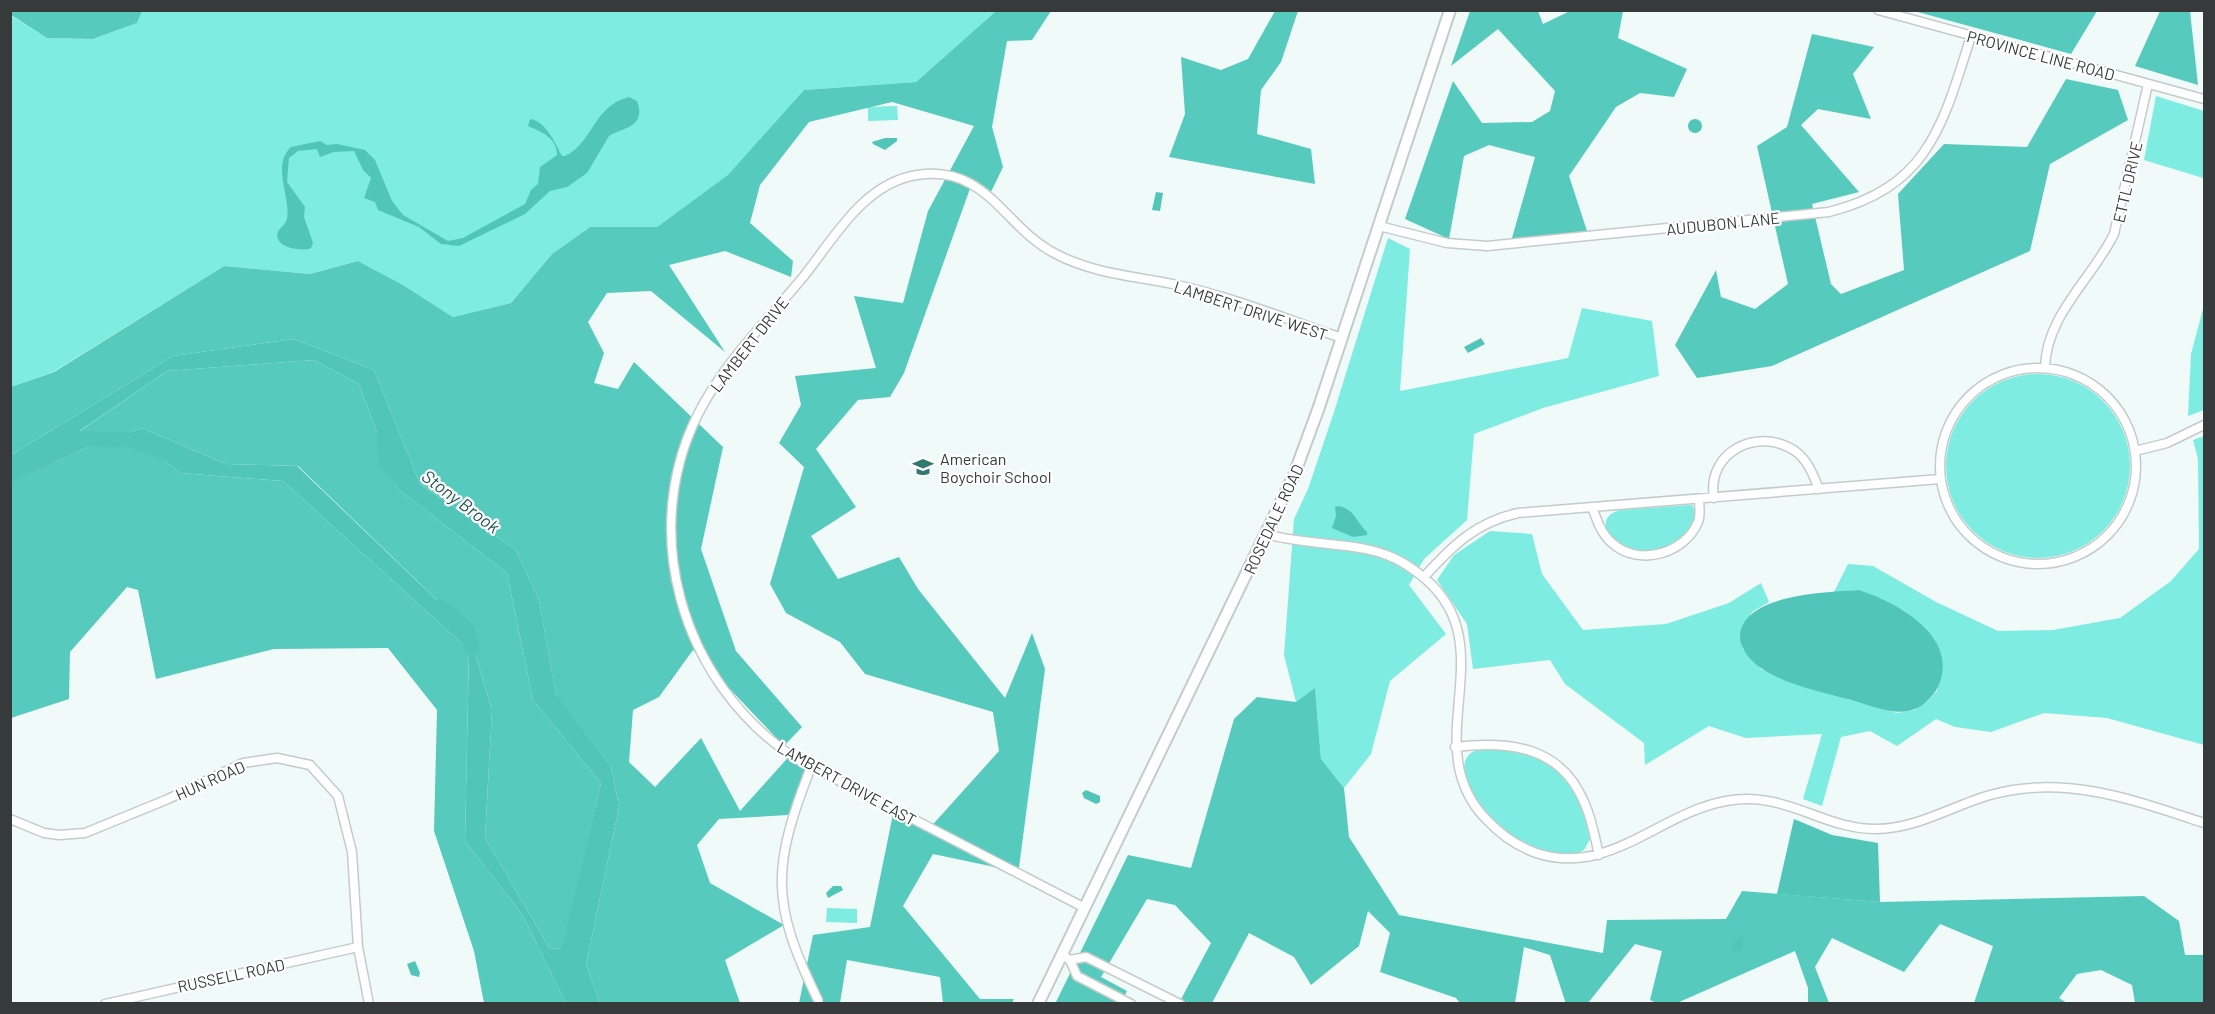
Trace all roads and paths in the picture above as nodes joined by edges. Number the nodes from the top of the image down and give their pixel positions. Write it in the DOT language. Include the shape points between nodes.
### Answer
graph roads {
  1 [pos="1450,10"];
  2 [pos="1878,10"];
  3 [pos="1971,36"];
  4 [pos="2148,84"];
  5 [pos="2205,99"];
  6 [pos="849,220"];
  7 [pos="1379,226"];
  8 [pos="1342,338"];
  9 [pos="2045,368"];
  10 [pos="2205,425"];
  11 [pos="2135,451"];
  12 [pos="1940,480"];
  13 [pos="675,482"];
  14 [pos="1819,489"];
  15 [pos="1714,498"];
  16 [pos="1699,499"];
  17 [pos="1592,507"];
  18 [pos="1267,534"];
  19 [pos="1424,577"];
  20 [pos="1455,747"];
  21 [pos="811,767"];
  22 [pos="10,819"];
  23 [pos="2205,823"];
  24 [pos="1599,855"];
  25 [pos="1085,908"];
  26 [pos="358,947"];
  27 [pos="1066,958"];
  28 [pos="818,1000"];
  29 [pos="105,1004"];
  30 [pos="369,1004"];
  31 [pos="1038,1004"];
  32 [pos="1131,1004"];
  33 [pos="1180,1004"];
  1 -- 7 [label="street, ROSEDALE ROAD"];
  2 -- 3 [label="street, PROVINCE LINE ROAD"];
  3 -- 4 [label="street, PROVINCE LINE ROAD"];
  3 -- 7 [label="street, AUDUBON LANE" via="1946,113 1930,144 1893,184 1847,208 1487,246 1447,243"];
  4 -- 5 [label="street, PROVINCE LINE ROAD"];
  4 -- 9 [label="street, ETTL DRIVE" via="2114,234 2058,320"];
  6 -- 8 [label="street, LAMBERT DRIVE WEST" via="869,198 892,182 918,175 953,177 985,191 1031,239 1060,256 1105,273 1198,290"];
  6 -- 13 [label="street, LAMBERT DRIVE" via="717,381 692,427"];
  7 -- 8 [label="street, ROSEDALE ROAD"];
  8 -- 18 [label="street, ROSEDALE ROAD" via="1304,450"];
  9 -- 11 [label="street" via="2072,374 2108,397 2124,419"];
  9 -- 12 [label="street" via="1998,376 1965,401 1943,438"];
  10 -- 11 [label="street" via="2167,443"];
  11 -- 12 [label="street" via="2132,495 2115,527 2089,549 2047,564 2003,558 1976,542 1956,520"];
  12 -- 14 [label="street"];
  13 -- 21 [label="street, LAMBERT DRIVE EAST" via="675,570 683,608 698,647 721,690 748,722"];
  14 -- 15 [label="street"];
  14 -- 15 [label="street" via="1796,451 1762,441 1739,446 1722,459 1714,476"];
  15 -- 16 [label="street"];
  16 -- 17 [label="street"];
  16 -- 17 [label="street" via="1699,515 1692,531 1677,546 1656,555 1632,554 1614,545 1601,531"];
  17 -- 19 [label="street" via="1518,513 1488,522 1459,540"];
  18 -- 19 [label="street" via="1302,543 1375,550"];
  18 -- 25 [label="street, ROSEDALE ROAD"];
  19 -- 20 [label="street" via="1446,605 1459,636 1463,669"];
  20 -- 24 [label="street" via="1466,791 1499,832 1522,847 1551,856"];
  20 -- 24 [label="street" via="1517,746 1555,764 1583,799"];
  21 -- 25 [label="street, LAMBERT DRIVE EAST"];
  21 -- 28 [label="street" via="786,838 781,878 789,932"];
  22 -- 26 [label="street, HUN ROAD" via="44,833 85,833 243,763 277,758 310,765 338,796 352,852"];
  23 -- 24 [label="street" via="2107,793 2063,787 1994,794 1909,825 1875,829 1843,825 1776,801 1743,799 1696,810"];
  25 -- 27 [label="street, ROSEDALE ROAD"];
  26 -- 29 [label="street, RUSSELL ROAD"];
  26 -- 30 [label="street, HUN ROAD"];
  27 -- 31 [label="street, ROSEDALE ROAD"];
  27 -- 32 [label="street" via="1077,976"];
  27 -- 33 [label="street" via="1086,957"];
}
